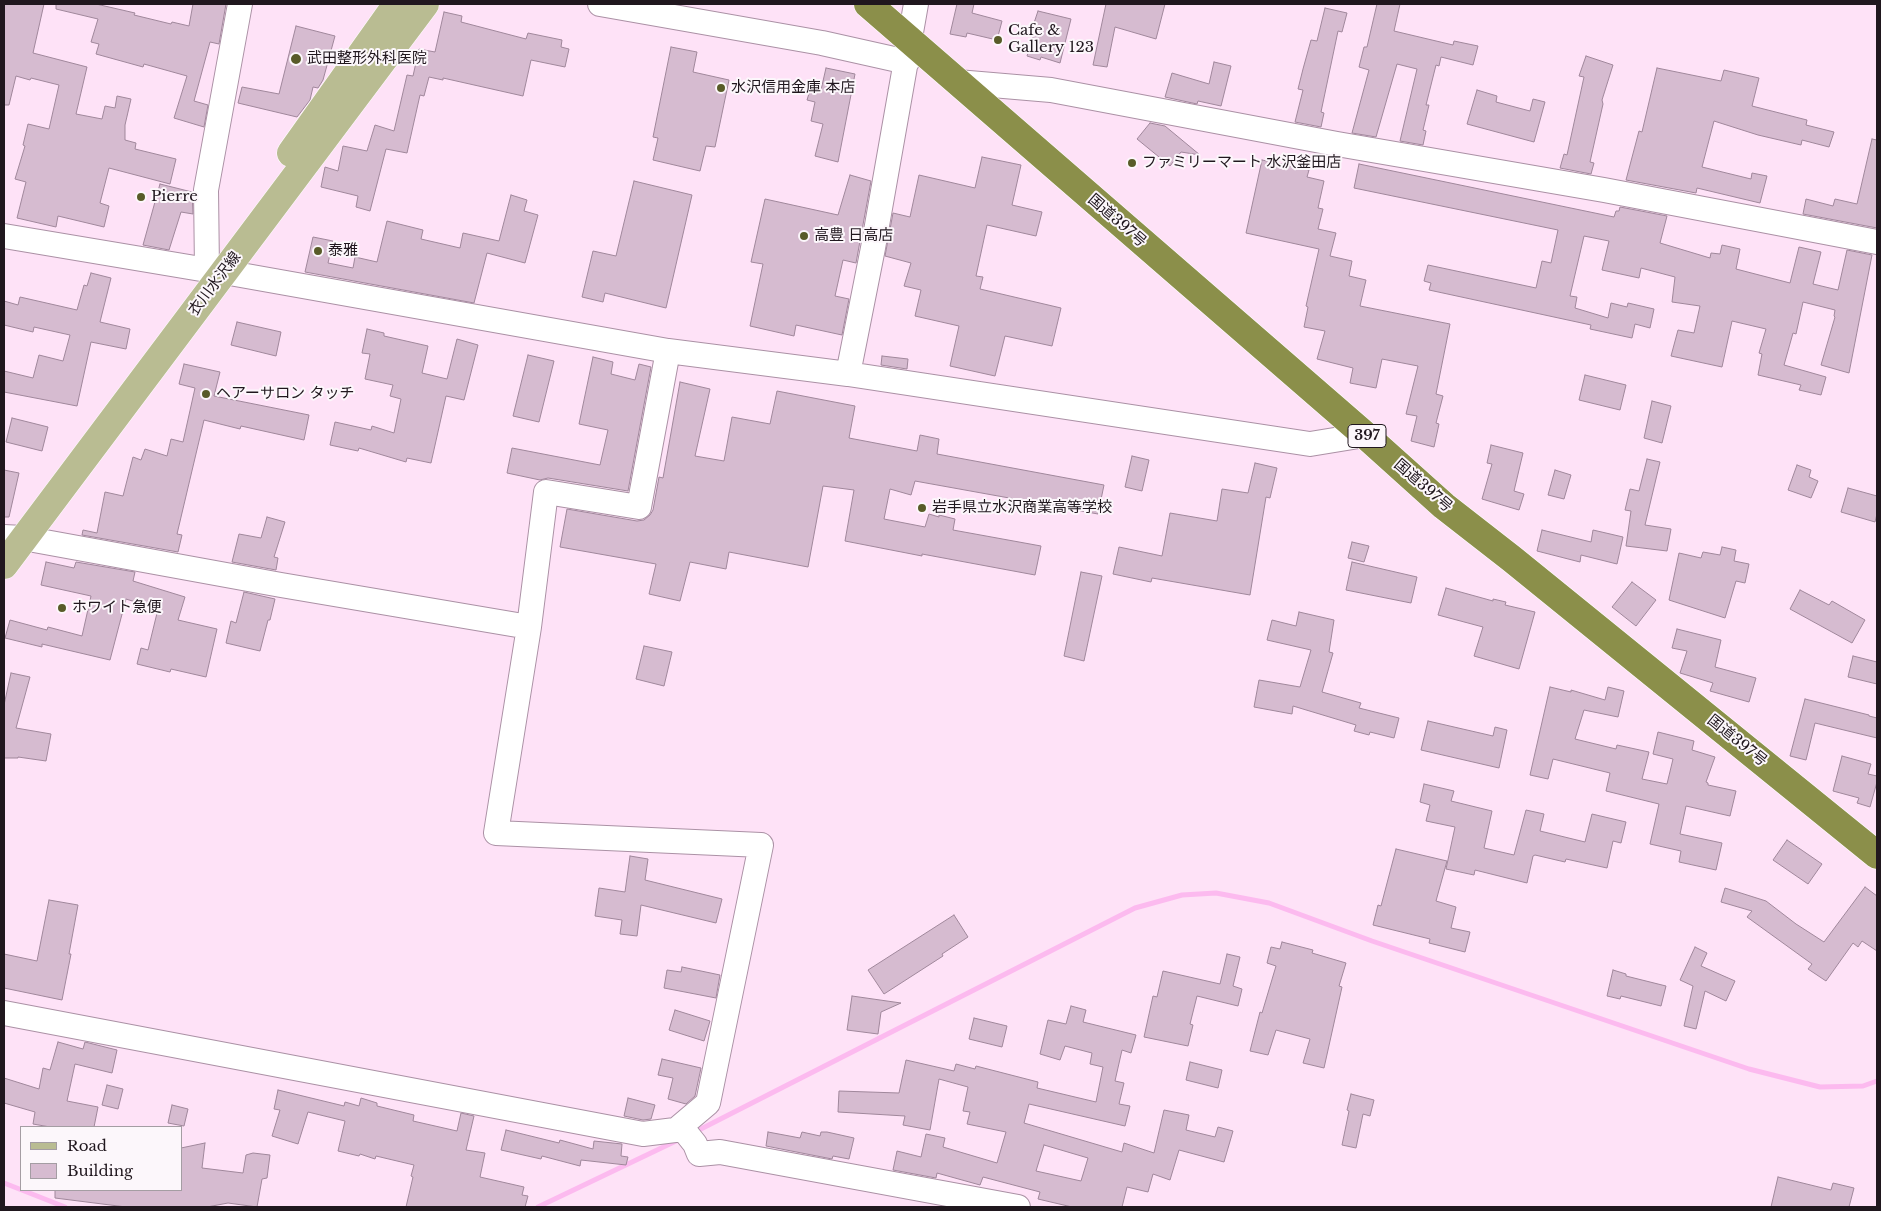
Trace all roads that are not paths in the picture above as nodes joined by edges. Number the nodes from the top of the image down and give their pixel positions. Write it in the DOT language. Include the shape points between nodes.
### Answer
graph roads {
  1 [pos="240,4"];
  2 [pos="397,4"];
  3 [pos="425,4"];
  4 [pos="600,4"];
  5 [pos="868,4"];
  6 [pos="916,4"];
  7 [pos="908,51"];
  8 [pos="956,82"];
  9 [pos="4,236"];
  10 [pos="1877,242"];
  11 [pos="215,271"];
  12 [pos="668,351"];
  13 [pos="848,374"];
  14 [pos="1365,435"];
  15 [pos="10,536"];
  16 [pos="4,565"];
  17 [pos="528,627"];
  18 [pos="1877,855"];
  19 [pos="4,1012"];
  20 [pos="685,1134"];
  21 [pos="1018,1207"];
  1 -- 11 [label="street" via="206,190"];
  2 -- 11 [label="main road, 衣川水沢線"];
  3 -- 11 [label="main road, 衣川水沢線"];
  4 -- 7 [label="street" via="822,43"];
  5 -- 7 [label="highway, 国道397号 / 397"];
  6 -- 7 [label="street"];
  7 -- 8 [label="highway, 国道397号 / 397"];
  7 -- 13 [label="street"];
  8 -- 10 [label="street" via="1052,90"];
  8 -- 14 [label="highway, 国道397号 / 397"];
  9 -- 11 [label="street"];
  11 -- 12 [label="street"];
  11 -- 15 [label="main road, 衣川水沢線"];
  12 -- 13 [label="street"];
  12 -- 17 [label="street" via="638,507 546,492"];
  13 -- 14 [label="street" via="1310,444"];
  14 -- 18 [label="highway, 国道397号 / 397" via="1444,506"];
  15 -- 16 [label="main road, 衣川水沢線"];
  15 -- 17 [label="street"];
  17 -- 20 [label="street" via="496,833 761,846 708,1103"];
  19 -- 20 [label="street" via="643,1134"];
  20 -- 21 [label="street" via="700,1154 720,1152"];
}
